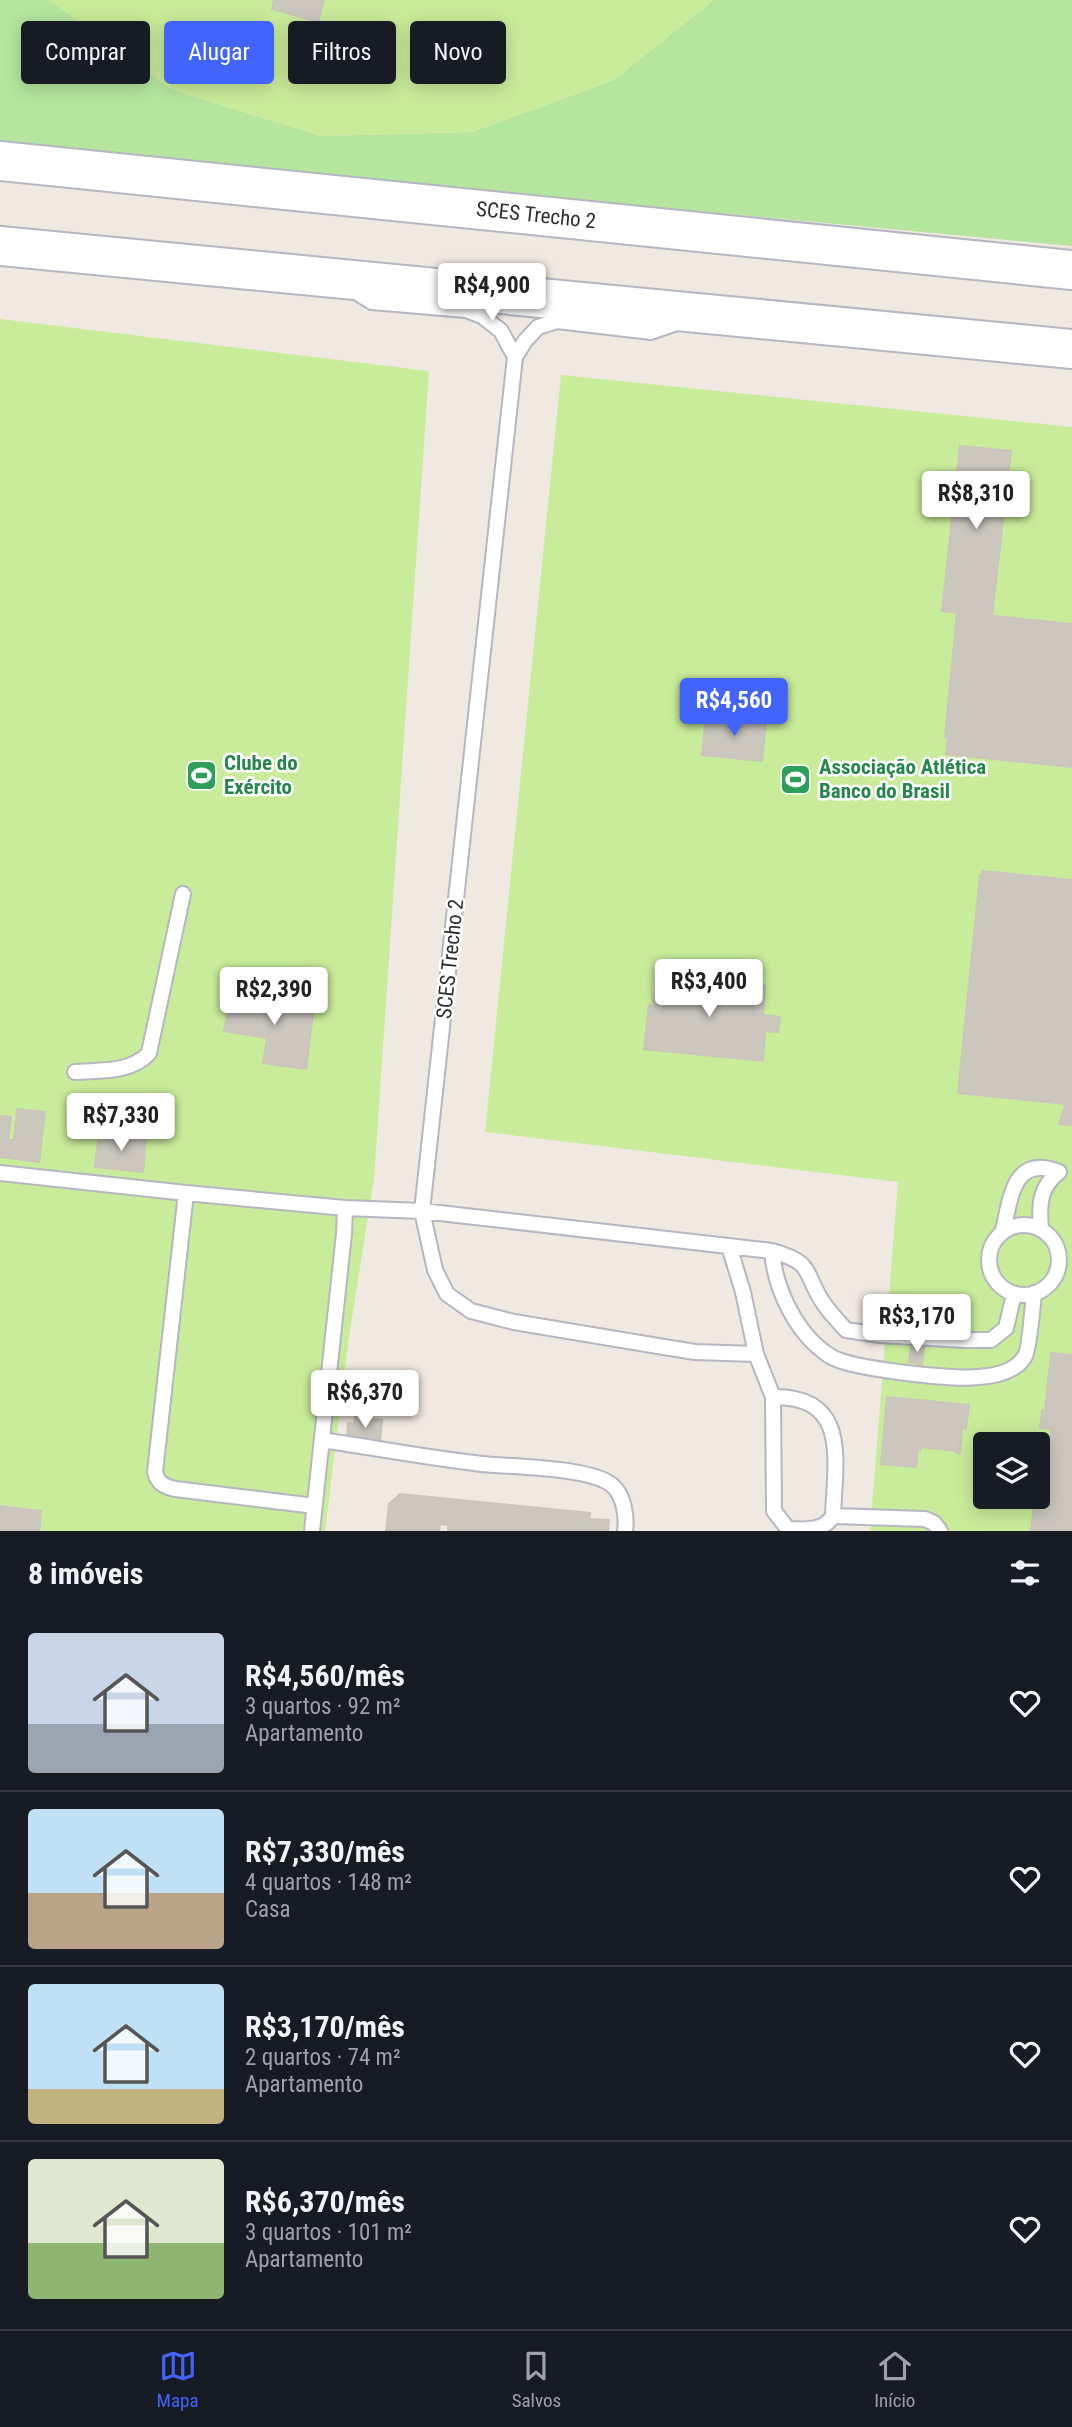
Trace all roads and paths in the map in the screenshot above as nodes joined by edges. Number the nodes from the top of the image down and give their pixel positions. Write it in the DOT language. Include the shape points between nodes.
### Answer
graph roads {
  1 [pos="0,160"];
  2 [pos="0,246"];
  3 [pos="1072,270"];
  4 [pos="335,278"];
  5 [pos="702,314"];
  6 [pos="1072,349"];
  7 [pos="515,357"];
  8 [pos="183,894"];
  9 [pos="75,1072"];
  10 [pos="0,1173"];
  11 [pos="1066,1173"];
  12 [pos="186,1193"];
  13 [pos="345,1208"];
  14 [pos="422,1211"];
  15 [pos="1041,1229"];
  16 [pos="1003,1230"];
  17 [pos="729,1246"];
  18 [pos="772,1251"];
  19 [pos="1034,1293"];
  20 [pos="1014,1294"];
  21 [pos="1006,1328"];
  22 [pos="1028,1335"];
  23 [pos="755,1354"];
  24 [pos="773,1397"];
  25 [pos="322,1440"];
  26 [pos="315,1506"];
  27 [pos="833,1516"];
  28 [pos="880,1524"];
  29 [pos="313,1531"];
  30 [pos="625,1531"];
  31 [pos="940,1531"];
  1 -- 3 [label="main road, SCES Trecho 2"];
  2 -- 4 [label="main road"];
  4 -- 5 [label="main road"];
  4 -- 7 [label="lane" via="372,302 466,310 482,316 500,331"];
  5 -- 6 [label="main road"];
  5 -- 7 [label="lane" via="651,332 556,321 538,327"];
  7 -- 14 [label="lane, SCES Trecho 2"];
  8 -- 9 [label="lane" via="149,1053 126,1068"];
  10 -- 12 [label="lane"];
  11 -- 15 [label="lane" via="1049,1179 1045,1186 1039,1206"];
  11 -- 16 [label="lane" via="1042,1168 1023,1173 1016,1181"];
  12 -- 13 [label="lane"];
  12 -- 26 [label="lane" via="157,1480 175,1489"];
  13 -- 14 [label="lane"];
  13 -- 25 [label="lane"];
  14 -- 17 [label="lane"];
  14 -- 23 [label="lane, SCES Trecho 2" via="435,1270 447,1294 471,1311 695,1352"];
  15 -- 16 [label="lane" via="1018,1224"];
  15 -- 19 [label="lane" via="1055,1241 1060,1262 1052,1282"];
  16 -- 20 [label="lane" via="992,1242 990,1273"];
  17 -- 18 [label="lane"];
  17 -- 23 [label="lane"];
  18 -- 21 [label="lane" via="800,1263 823,1303 846,1330 940,1340 991,1340"];
  18 -- 22 [label="lane" via="780,1288 795,1321 831,1357 860,1367 963,1378 1004,1373 1027,1355"];
  19 -- 20 [label="lane"];
  19 -- 22 [label="lane"];
  20 -- 21 [label="lane"];
  21 -- 22 [label="lane"];
  23 -- 24 [label="lane"];
  24 -- 27 [label="lane" via="804,1400 829,1419 834,1448"];
  24 -- 27 [label="lane" via="774,1511 788,1529 814,1530"];
  25 -- 26 [label="lane"];
  25 -- 30 [label="lane" via="601,1479 620,1496"];
  26 -- 29 [label="lane"];
  27 -- 28 [label="lane"];
  28 -- 31 [label="lane" via="925,1519"];
}
